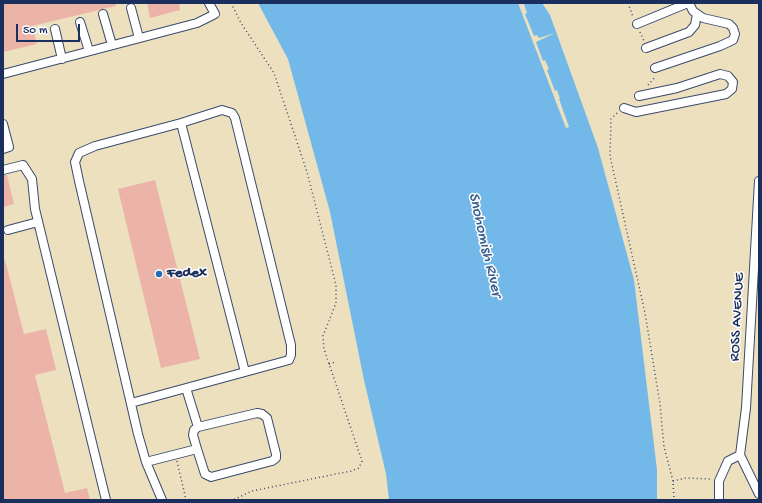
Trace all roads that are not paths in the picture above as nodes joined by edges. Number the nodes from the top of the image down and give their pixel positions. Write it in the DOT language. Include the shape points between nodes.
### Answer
graph roads {
  1 [pos="209,3"];
  2 [pos="688,3"];
  3 [pos="131,8"];
  4 [pos="103,14"];
  5 [pos="697,14"];
  6 [pos="80,22"];
  7 [pos="636,24"];
  8 [pos="55,29"];
  9 [pos="139,38"];
  10 [pos="112,45"];
  11 [pos="646,48"];
  12 [pos="89,51"];
  13 [pos="62,58"];
  14 [pos="655,68"];
  15 [pos="3,74"];
  16 [pos="639,96"];
  17 [pos="624,108"];
  18 [pos="181,123"];
  19 [pos="3,124"];
  20 [pos="3,149"];
  21 [pos="3,170"];
  22 [pos="759,181"];
  23 [pos="38,222"];
  24 [pos="8,230"];
  25 [pos="245,372"];
  26 [pos="186,388"];
  27 [pos="131,403"];
  28 [pos="198,427"];
  29 [pos="197,449"];
  30 [pos="740,455"];
  31 [pos="146,462"];
  32 [pos="759,494"];
  33 [pos="106,500"];
  34 [pos="162,500"];
  35 [pos="719,500"];
  1 -- 9 [label="street" via="215,14 197,23"];
  2 -- 5 [label="street"];
  2 -- 7 [label="street"];
  3 -- 9 [label="street"];
  4 -- 10 [label="street"];
  5 -- 11 [label="street" via="695,26 689,32"];
  5 -- 14 [label="street" via="703,18 729,24 735,34 733,40"];
  6 -- 12 [label="street"];
  8 -- 13 [label="street"];
  9 -- 10 [label="street"];
  10 -- 12 [label="street"];
  12 -- 13 [label="street"];
  13 -- 15 [label="street"];
  16 -- 17 [label="street" via="677,88 720,74 728,76 733,82 732,89 726,94 636,112"];
  18 -- 25 [label="street"];
  18 -- 25 [label="street" via="222,110 232,113 235,118 292,355 289,360"];
  18 -- 27 [label="street" via="95,146 79,153 75,162"];
  19 -- 20 [label="street" via="9,147"];
  21 -- 23 [label="street" via="22,165 32,179"];
  22 -- 30 [label="street, ROSS AVENUE" via="746,408"];
  23 -- 24 [label="street"];
  23 -- 33 [label="street"];
  25 -- 26 [label="street"];
  26 -- 27 [label="street"];
  26 -- 28 [label="street"];
  27 -- 31 [label="street"];
  28 -- 29 [label="street" via="193,435"];
  28 -- 29 [label="street" via="256,413 262,414 267,418 276,458 211,477 205,474"];
  29 -- 31 [label="street"];
  30 -- 32 [label="street"];
  30 -- 35 [label="street" via="728,461 720,480"];
  31 -- 34 [label="street"];
}
